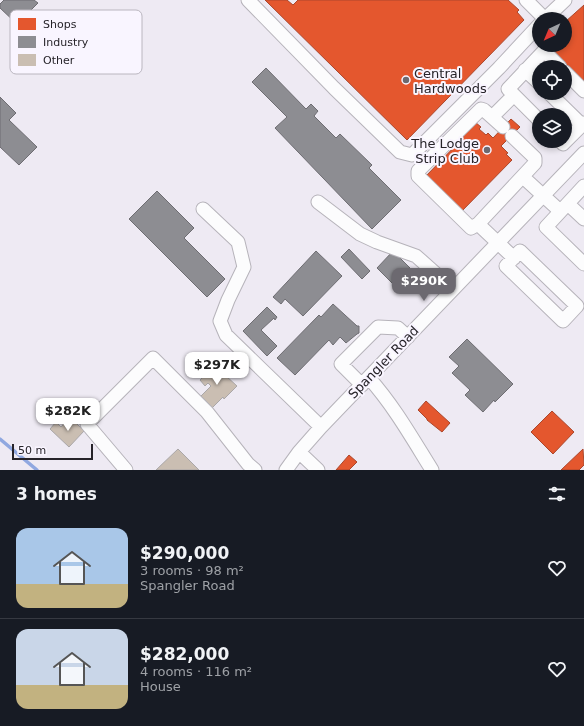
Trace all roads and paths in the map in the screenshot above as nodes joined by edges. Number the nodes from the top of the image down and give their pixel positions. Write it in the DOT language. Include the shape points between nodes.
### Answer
graph roads {
  1 [pos="248,0"];
  2 [pos="526,0"];
  3 [pos="564,0"];
  4 [pos="538,12"];
  5 [pos="552,12"];
  6 [pos="532,33"];
  7 [pos="535,60"];
  8 [pos="553,60"];
  9 [pos="532,63"];
  10 [pos="525,70"];
  11 [pos="532,76"];
  12 [pos="572,79"];
  13 [pos="584,90"];
  14 [pos="514,95"];
  15 [pos="557,100"];
  16 [pos="532,113"];
  17 [pos="492,117"];
  18 [pos="583,124"];
  19 [pos="572,133"];
  20 [pos="571,148"];
  21 [pos="582,156"];
  22 [pos="523,177"];
  23 [pos="584,186"];
  24 [pos="543,195"];
  25 [pos="318,202"];
  26 [pos="564,207"];
  27 [pos="203,209"];
  28 [pos="584,219"];
  29 [pos="478,224"];
  30 [pos="497,243"];
  31 [pos="514,258"];
  32 [pos="584,264"];
  33 [pos="453,289"];
  34 [pos="408,337"];
  35 [pos="365,381"];
  36 [pos="321,427"];
  37 [pos="299,452"];
  38 [pos="126,470"];
  39 [pos="255,470"];
  40 [pos="286,470"];
  41 [pos="318,470"];
  42 [pos="432,470"];
  1 -- 6 [label="street" via="400,152 412,155"];
  2 -- 4 [label="street"];
  3 -- 5 [label="street"];
  7 -- 8 [label="street" via="544,51"];
  9 -- 10 [label="street"];
  10 -- 11 [label="street"];
  10 -- 14 [label="street" via="508,89"];
  12 -- 13 [label="street"];
  14 -- 16 [label="street"];
  14 -- 17 [label="street"];
  15 -- 18 [label="street"];
  17 -- 22 [label="street" via="535,158 535,163"];
  17 -- 29 [label="street" via="481,109 418,171 418,176 471,228"];
  18 -- 19 [label="street"];
  20 -- 21 [label="street"];
  21 -- 24 [label="street, Spangler Road"];
  22 -- 24 [label="street"];
  22 -- 29 [label="street"];
  23 -- 26 [label="street"];
  24 -- 26 [label="street"];
  24 -- 30 [label="street, Spangler Road"];
  25 -- 33 [label="street" via="360,234 416,256"];
  26 -- 28 [label="street"];
  26 -- 32 [label="street" via="546,227"];
  27 -- 36 [label="street" via="238,242 244,267 220,320 226,335"];
  29 -- 30 [label="street"];
  30 -- 31 [label="street"];
  30 -- 33 [label="street, Spangler Road"];
  31 -- 31 [label="street" via="506,266 563,321 577,306 520,251"];
  33 -- 34 [label="street, Spangler Road"];
  34 -- 35 [label="street, Spangler Road"];
  34 -- 35 [label="street" via="398,328 378,327 341,364"];
  35 -- 36 [label="street, Spangler Road"];
  35 -- 42 [label="street" via="383,393"];
  36 -- 37 [label="street, Spangler Road"];
  37 -- 40 [label="street, Spangler Road"];
  37 -- 41 [label="street"];
  38 -- 39 [label="street" via="87,424 153,358 207,412"];
}
